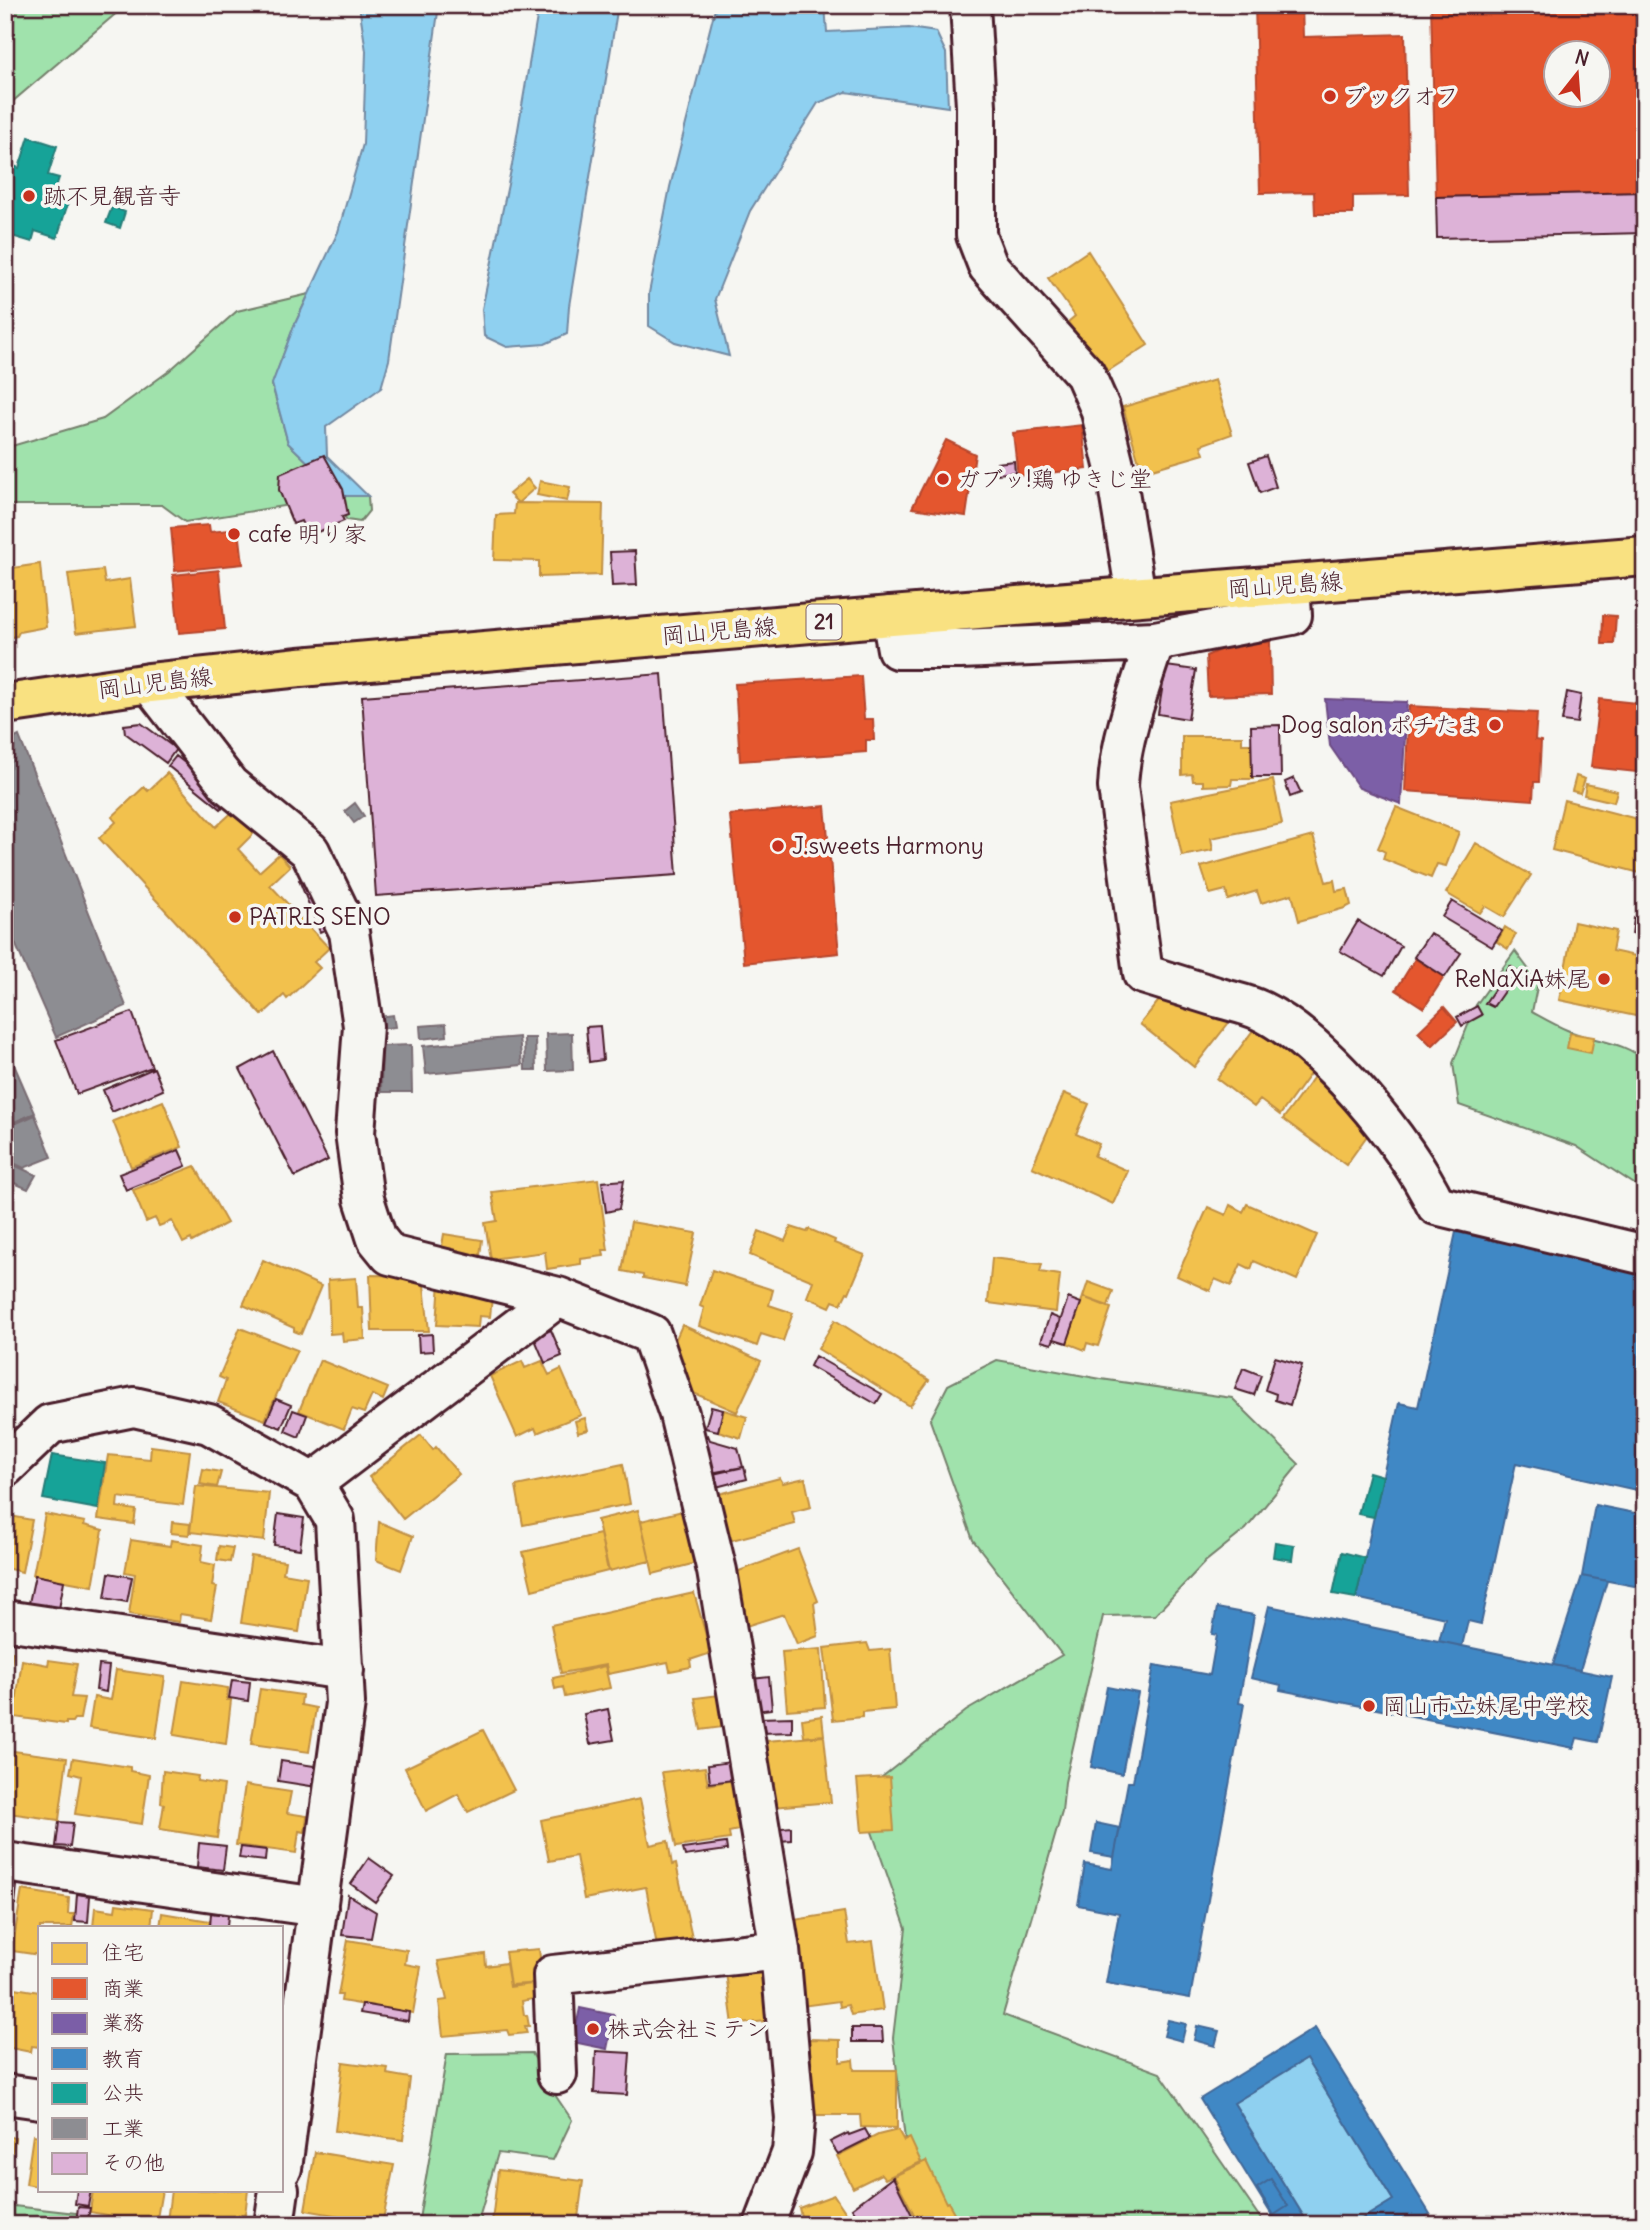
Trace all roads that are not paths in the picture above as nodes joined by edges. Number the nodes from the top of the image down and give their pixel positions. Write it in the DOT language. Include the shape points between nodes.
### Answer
graph roads {
  1 [pos="970,5"];
  2 [pos="1645,556"];
  3 [pos="1290,585"];
  4 [pos="1136,596"];
  5 [pos="891,616"];
  6 [pos="1155,641"];
  7 [pos="150,683"];
  8 [pos="5,705"];
  9 [pos="1645,1255"];
  10 [pos="558,1297"];
  11 [pos="5,1467"];
  12 [pos="313,1483"];
  13 [pos="5,1620"];
  14 [pos="344,1670"];
  15 [pos="5,1862"];
  16 [pos="318,1907"];
  17 [pos="780,1950"];
  18 [pos="557,2074"];
  19 [pos="5,2094"];
  20 [pos="38,2099"];
  21 [pos="284,2139"];
  22 [pos="279,2192"];
  23 [pos="274,2225"];
  24 [pos="764,2225"];
  1 -- 4 [label="street" via="976,234 988,266 1085,374 1116,472"];
  2 -- 3 [label="main road, 岡山児島線 / 21"];
  3 -- 4 [label="main road, 岡山児島線 / 21"];
  3 -- 6 [label="street" via="1292,615"];
  4 -- 5 [label="main road, 岡山児島線 / 21"];
  5 -- 6 [label="street" via="897,649"];
  5 -- 7 [label="main road, 岡山児島線 / 21"];
  6 -- 9 [label="street" via="1131,719 1118,788 1143,974 1259,1010 1291,1027 1336,1069 1393,1136 1436,1205"];
  7 -- 8 [label="main road, 岡山児島線 / 21"];
  7 -- 10 [label="street" via="229,785 310,851 349,932 363,1026 355,1133 364,1199 377,1239 390,1255"];
  10 -- 12 [label="street"];
  10 -- 17 [label="street" via="651,1334 679,1414 718,1571"];
  11 -- 12 [label="street" via="50,1424 134,1407 209,1424"];
  12 -- 14 [label="street" via="335,1520"];
  13 -- 14 [label="street"];
  14 -- 16 [label="street" via="345,1703"];
  15 -- 16 [label="street"];
  16 -- 21 [label="street"];
  17 -- 18 [label="street" via="553,1975"];
  17 -- 24 [label="street" via="795,2119 792,2152"];
  19 -- 20 [label="street"];
  22 -- 23 [label="street"];
}
